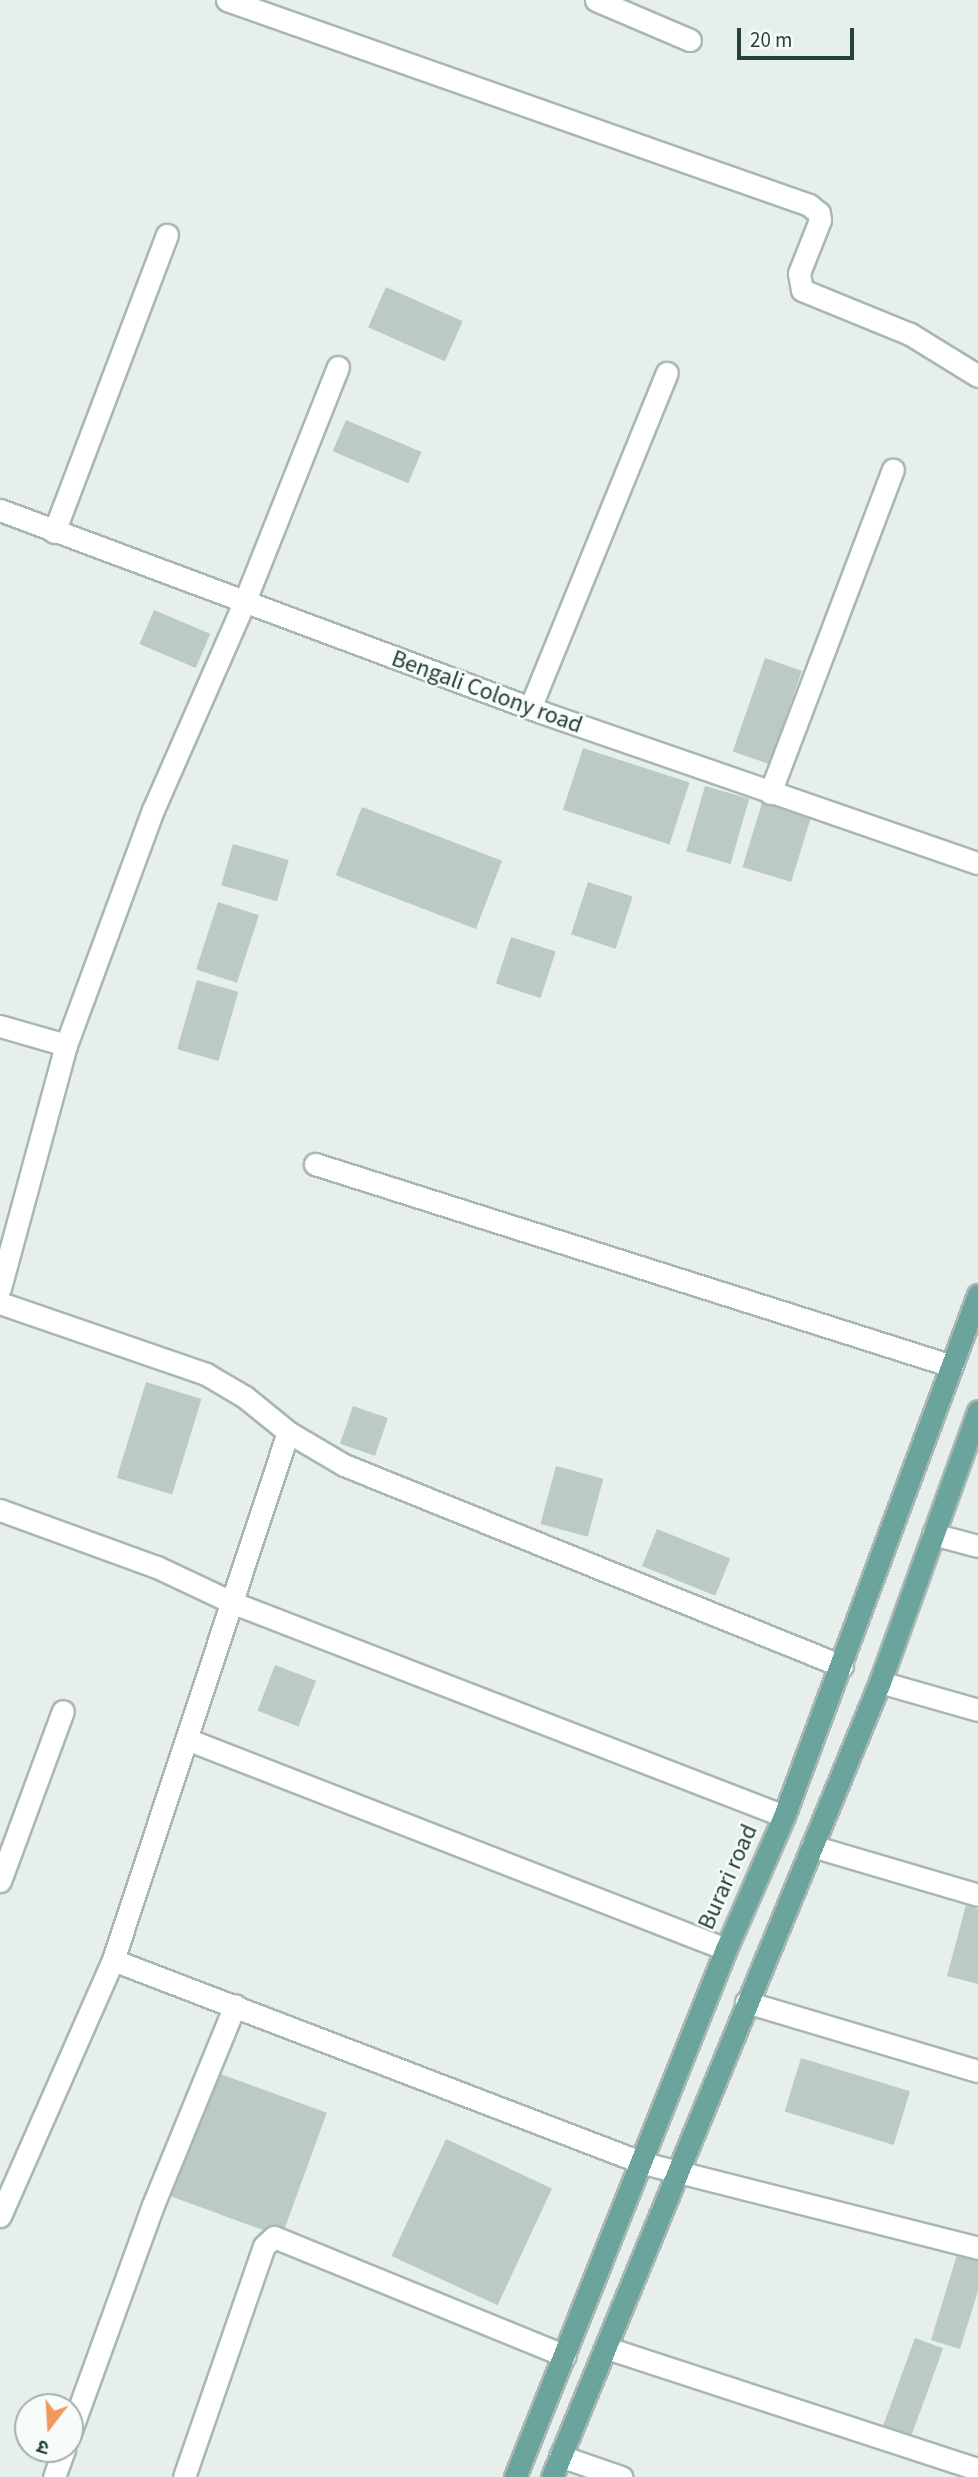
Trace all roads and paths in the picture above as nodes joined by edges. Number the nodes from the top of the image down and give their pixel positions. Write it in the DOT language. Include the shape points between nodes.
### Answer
graph roads {
  1 [pos="227,0"];
  2 [pos="596,0"];
  3 [pos="690,40"];
  4 [pos="167,235"];
  5 [pos="338,367"];
  6 [pos="667,373"];
  7 [pos="978,376"];
  8 [pos="893,470"];
  9 [pos="0,510"];
  10 [pos="54,532"];
  11 [pos="244,603"];
  12 [pos="530,708"];
  13 [pos="770,793"];
  14 [pos="978,863"];
  15 [pos="0,1027"];
  16 [pos="66,1045"];
  17 [pos="315,1164"];
  18 [pos="0,1288"];
  19 [pos="978,1295"];
  20 [pos="0,1303"];
  21 [pos="952,1366"];
  22 [pos="978,1411"];
  23 [pos="288,1433"];
  24 [pos="0,1510"];
  25 [pos="933,1534"];
  26 [pos="978,1546"];
  27 [pos="231,1602"];
  28 [pos="842,1666"];
  29 [pos="880,1682"];
  30 [pos="978,1710"];
  31 [pos="63,1711"];
  32 [pos="189,1740"];
  33 [pos="784,1816"];
  34 [pos="812,1846"];
  35 [pos="0,1881"];
  36 [pos="978,1895"];
  37 [pos="726,1948"];
  38 [pos="113,1960"];
  39 [pos="746,2002"];
  40 [pos="235,2005"];
  41 [pos="978,2071"];
  42 [pos="643,2163"];
  43 [pos="677,2171"];
  44 [pos="0,2216"];
  45 [pos="978,2248"];
  46 [pos="607,2348"];
  47 [pos="565,2356"];
  48 [pos="84,2395"];
  49 [pos="560,2456"];
  50 [pos="978,2469"];
  51 [pos="184,2477"];
  52 [pos="515,2477"];
  53 [pos="552,2477"];
  54 [pos="621,2477"];
  1 -- 7 [label="street" via="809,205 820,213 820,220 799,273 802,290 910,334"];
  2 -- 3 [label="street"];
  4 -- 10 [label="street"];
  5 -- 11 [label="street"];
  6 -- 12 [label="street"];
  8 -- 13 [label="street"];
  9 -- 10 [label="street, Bengali Colony road"];
  10 -- 11 [label="street, Bengali Colony road"];
  11 -- 12 [label="street, Bengali Colony road"];
  11 -- 16 [label="street" via="153,810"];
  12 -- 13 [label="street, Bengali Colony road"];
  13 -- 14 [label="street, Bengali Colony road"];
  15 -- 16 [label="street"];
  16 -- 18 [label="street"];
  17 -- 21 [label="street"];
  19 -- 21 [label="main road, Burari road"];
  20 -- 23 [label="street" via="206,1374 245,1397"];
  21 -- 28 [label="main road, Burari road"];
  22 -- 25 [label="main road"];
  23 -- 27 [label="street"];
  23 -- 28 [label="street" via="344,1465"];
  24 -- 27 [label="street" via="157,1567"];
  25 -- 26 [label="street"];
  25 -- 29 [label="main road"];
  27 -- 32 [label="street"];
  27 -- 33 [label="street"];
  28 -- 33 [label="main road, Burari road"];
  29 -- 30 [label="street"];
  29 -- 34 [label="main road"];
  31 -- 35 [label="street"];
  32 -- 37 [label="street"];
  32 -- 38 [label="street"];
  33 -- 37 [label="main road, Burari road"];
  34 -- 36 [label="street"];
  34 -- 39 [label="main road"];
  37 -- 42 [label="main road, Burari road"];
  38 -- 40 [label="street"];
  38 -- 44 [label="street"];
  39 -- 41 [label="street"];
  39 -- 43 [label="main road"];
  40 -- 42 [label="street"];
  40 -- 48 [label="street" via="153,2205"];
  42 -- 43 [label="street"];
  42 -- 47 [label="main road, Burari road"];
  43 -- 45 [label="street"];
  43 -- 46 [label="main road"];
  46 -- 49 [label="main road"];
  46 -- 50 [label="street"];
  47 -- 51 [label="street" via="274,2237 264,2246"];
  47 -- 52 [label="main road, Burari road"];
  49 -- 53 [label="main road"];
  49 -- 54 [label="street"];
}
